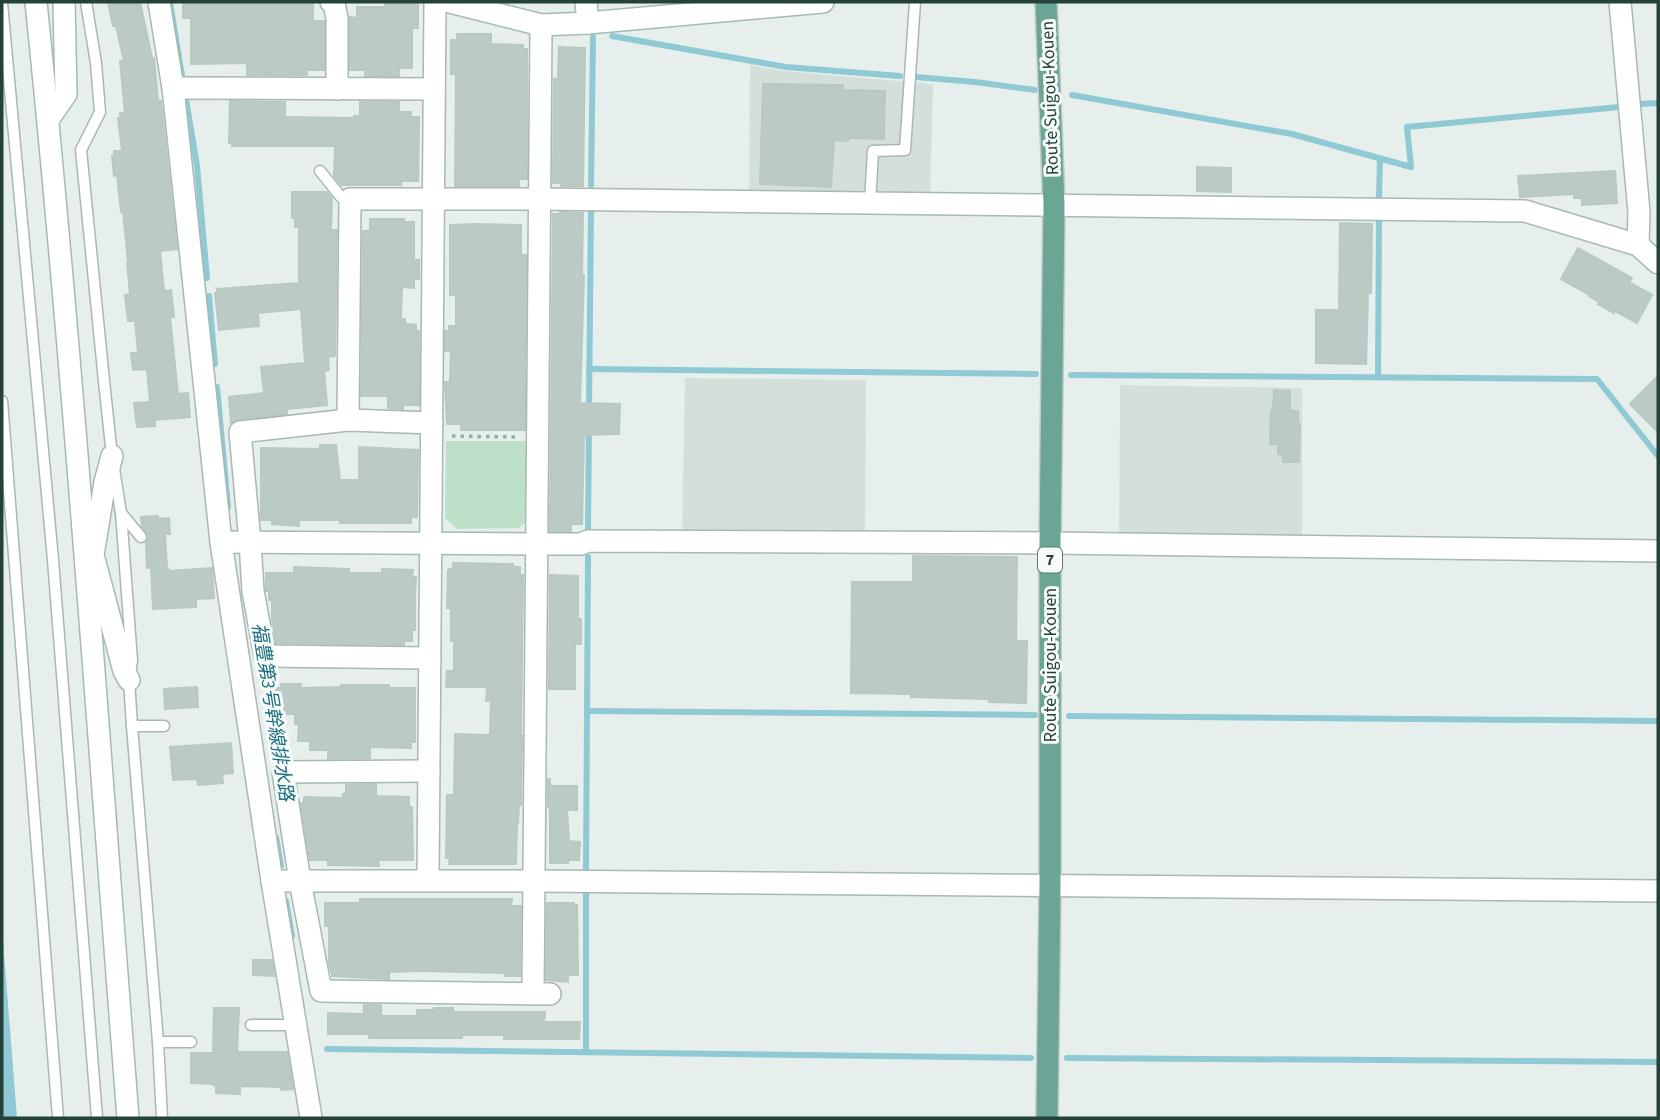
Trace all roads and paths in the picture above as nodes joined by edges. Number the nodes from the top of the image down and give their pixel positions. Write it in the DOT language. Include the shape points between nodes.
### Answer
graph roads {
  1 [pos="36,2"];
  2 [pos="64,2"];
  3 [pos="86,2"];
  4 [pos="159,2"];
  5 [pos="331,2"];
  6 [pos="435,2"];
  7 [pos="450,2"];
  8 [pos="586,2"];
  9 [pos="823,2"];
  10 [pos="915,2"];
  11 [pos="1046,2"];
  12 [pos="1620,2"];
  13 [pos="2,3"];
  14 [pos="588,23"];
  15 [pos="541,25"];
  16 [pos="173,88"];
  17 [pos="337,89"];
  18 [pos="434,89"];
  19 [pos="48,120"];
  20 [pos="320,171"];
  21 [pos="350,199"];
  22 [pos="540,199"];
  23 [pos="434,200"];
  24 [pos="870,203"];
  25 [pos="1054,205"];
  26 [pos="1638,245"];
  27 [pos="1658,263"];
  28 [pos="2,401"];
  29 [pos="348,420"];
  30 [pos="432,429"];
  31 [pos="537,437"];
  32 [pos="112,456"];
  33 [pos="121,513"];
  34 [pos="141,537"];
  35 [pos="221,542"];
  36 [pos="250,542"];
  37 [pos="431,543"];
  38 [pos="1050,543"];
  39 [pos="536,544"];
  40 [pos="1658,551"];
  41 [pos="89,555"];
  42 [pos="430,658"];
  43 [pos="129,680"];
  44 [pos="132,726"];
  45 [pos="164,726"];
  46 [pos="429,771"];
  47 [pos="428,880"];
  48 [pos="272,881"];
  49 [pos="300,881"];
  50 [pos="534,881"];
  51 [pos="1050,885"];
  52 [pos="1658,891"];
  53 [pos="251,1025"];
  54 [pos="296,1025"];
  55 [pos="158,1042"];
  56 [pos="191,1042"];
  57 [pos="58,1118"];
  58 [pos="97,1118"];
  59 [pos="128,1118"];
  60 [pos="162,1118"];
  61 [pos="311,1118"];
  62 [pos="1047,1118"];
  1 -- 19 [label="street"];
  2 -- 19 [label="street" via="66,94"];
  3 -- 32 [label="lane" via="100,111 81,150"];
  4 -- 16 [label="street"];
  5 -- 17 [label="street" via="337,18"];
  6 -- 18 [label="street"];
  7 -- 15 [label="street"];
  8 -- 14 [label="street"];
  9 -- 14 [label="street"];
  10 -- 24 [label="lane" via="905,150 873,151"];
  11 -- 25 [label="main road, Route Suigou-Kouen / 7"];
  12 -- 26 [label="street"];
  13 -- 58 [label="lane" via="53,560"];
  14 -- 15 [label="street"];
  15 -- 22 [label="street"];
  16 -- 17 [label="street"];
  16 -- 35 [label="street"];
  17 -- 18 [label="street"];
  18 -- 23 [label="street"];
  19 -- 41 [label="street"];
  20 -- 21 [label="lane" via="341,197"];
  21 -- 23 [label="street"];
  21 -- 29 [label="street"];
  22 -- 23 [label="street"];
  22 -- 24 [label="street"];
  22 -- 31 [label="street"];
  23 -- 30 [label="street"];
  24 -- 25 [label="street"];
  25 -- 26 [label="street" via="1525,211"];
  25 -- 38 [label="main road, Route Suigou-Kouen / 7"];
  26 -- 27 [label="street"];
  28 -- 57 [label="lane"];
  29 -- 30 [label="street"];
  29 -- 36 [label="street" via="240,432"];
  30 -- 31 [label="path"];
  30 -- 37 [label="street"];
  31 -- 39 [label="street"];
  32 -- 33 [label="lane"];
  32 -- 41 [label="street"];
  33 -- 34 [label="lane"];
  33 -- 43 [label="lane" via="132,661"];
  35 -- 36 [label="street"];
  35 -- 48 [label="street"];
  36 -- 37 [label="street"];
  36 -- 42 [label="street" via="265,656"];
  37 -- 39 [label="street"];
  37 -- 42 [label="street"];
  38 -- 39 [label="street"];
  38 -- 40 [label="street"];
  38 -- 51 [label="main road, Route Suigou-Kouen / 7"];
  39 -- 50 [label="street"];
  41 -- 43 [label="street"];
  41 -- 59 [label="street"];
  42 -- 46 [label="street"];
  43 -- 44 [label="lane"];
  44 -- 45 [label="lane"];
  44 -- 55 [label="lane"];
  46 -- 47 [label="street"];
  46 -- 49 [label="street" via="283,772"];
  47 -- 49 [label="street"];
  47 -- 50 [label="street"];
  48 -- 49 [label="street"];
  48 -- 54 [label="street"];
  49 -- 50 [label="street" via="321,991 542,994"];
  50 -- 51 [label="street"];
  51 -- 52 [label="street"];
  51 -- 62 [label="main road, Route Suigou-Kouen / 7"];
  53 -- 54 [label="lane"];
  54 -- 61 [label="street"];
  55 -- 56 [label="lane"];
  55 -- 60 [label="lane"];
}
